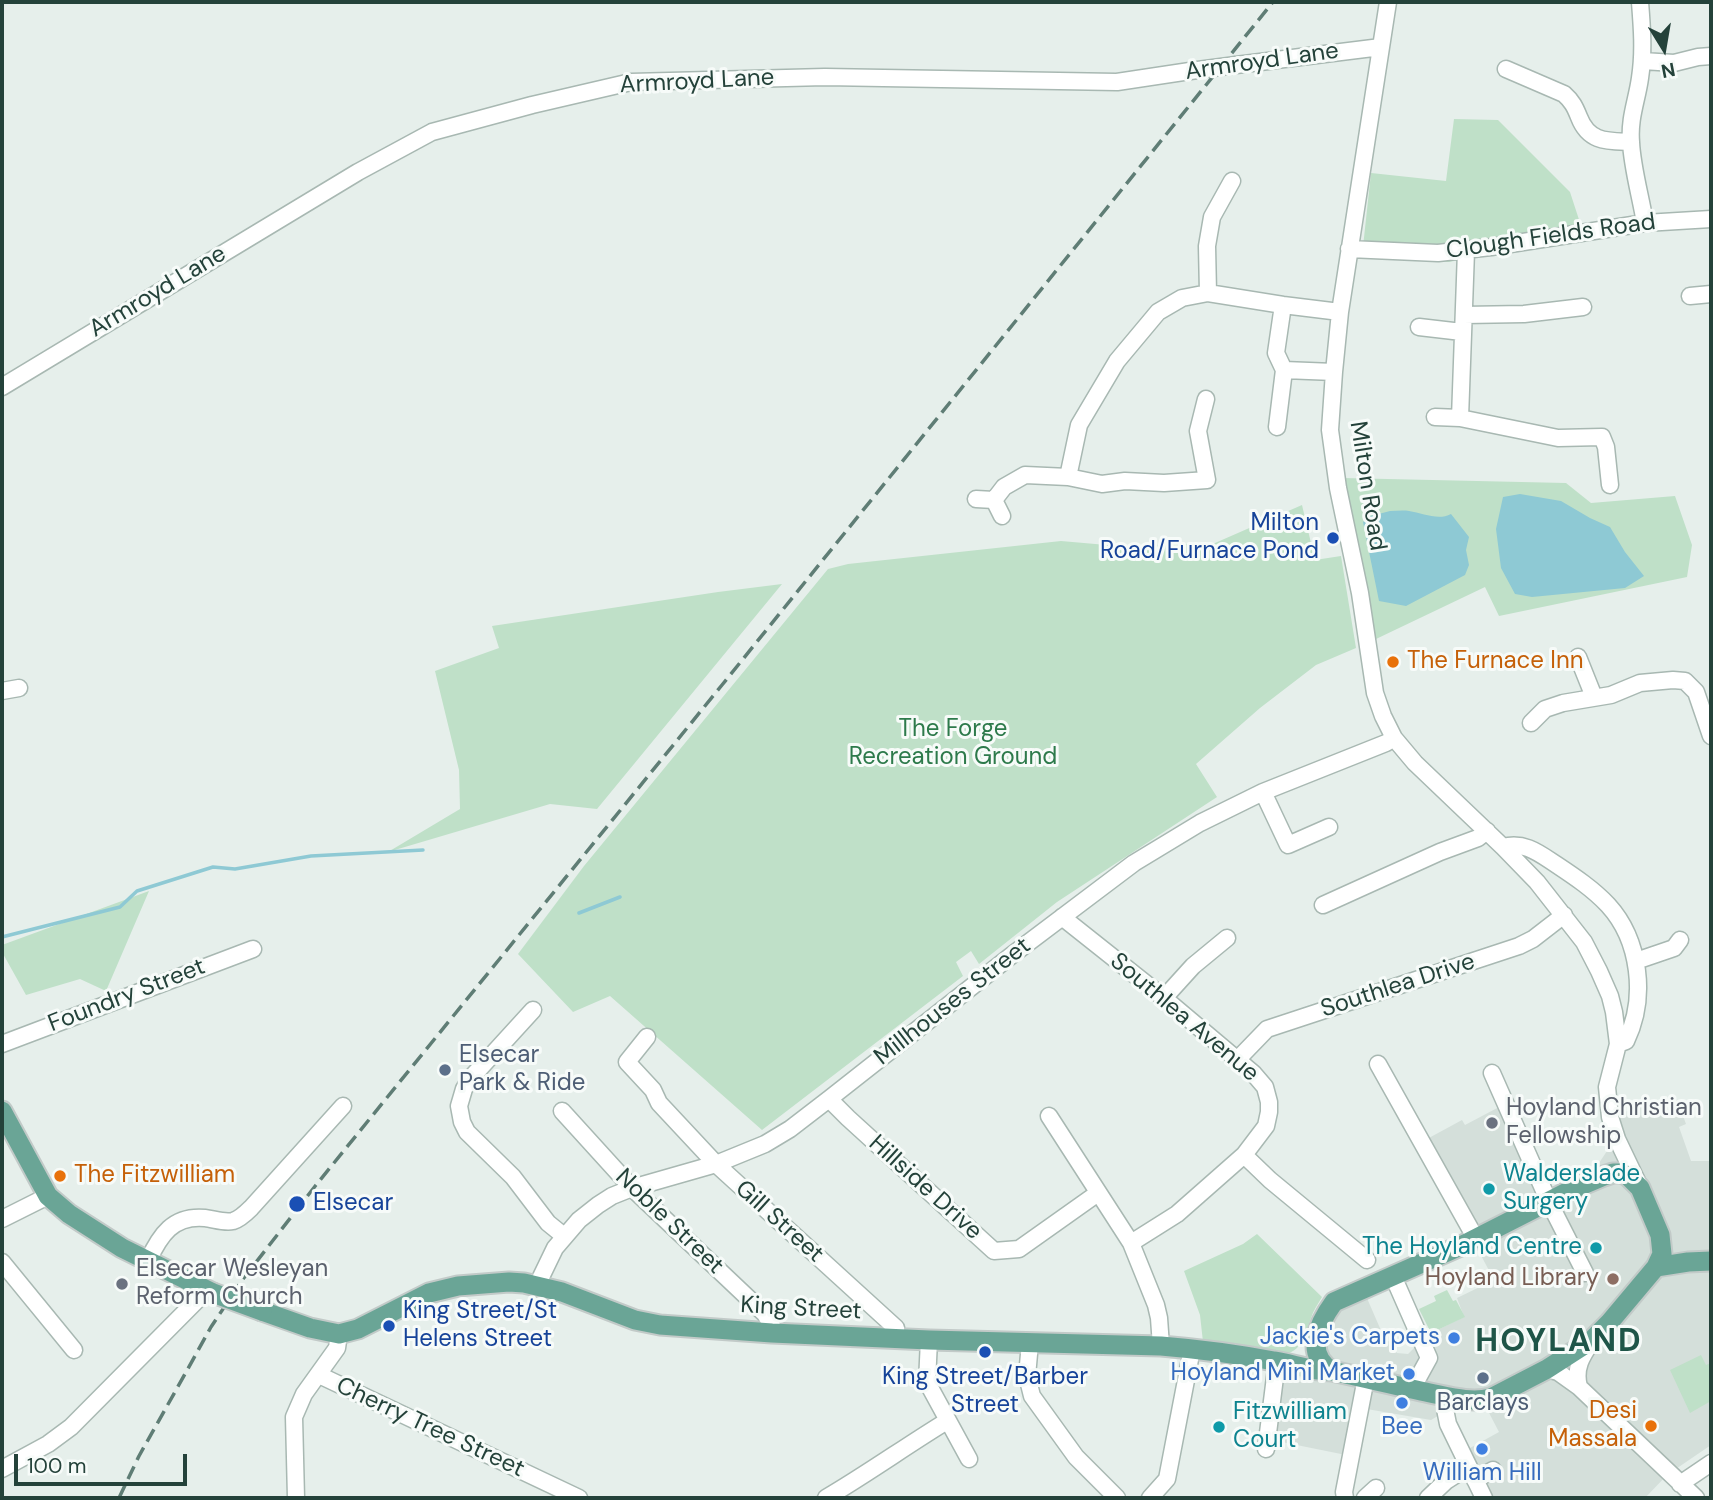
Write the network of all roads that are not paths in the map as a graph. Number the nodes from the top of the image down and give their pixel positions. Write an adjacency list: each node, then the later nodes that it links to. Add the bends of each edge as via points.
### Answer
1 (1388, 2): 3 (street, Milton Road)
2 (1640, 2): 5 (street)
3 (1381, 47): 11 (street, Milton Road); 24 (street, Armroyd Lane, bridge, via 1116,82 825,77 631,82 532,105 432,132)
4 (1711, 56): 5 (street, via 1674,63)
5 (1643, 61): 7 (street)
6 (1506, 69): 7 (street, via 1572,100 1594,137)
7 (1631, 142): 10 (street)
8 (1232, 181): 13 (street, via 1212,217)
9 (1711, 219): 10 (street, Clough Fields Road)
10 (1645, 223): 12 (street, Clough Fields Road)
11 (1349, 249): 12 (street, Clough Fields Road); 18 (street, Milton Road)
12 (1466, 250): 19 (street)
13 (1208, 293): 16 (street); 29 (street, via 1182,298 1158,312 1117,360 1079,425)
14 (1711, 294): 15 (street)
15 (1690, 296)
16 (1283, 305): 18 (street); 22 (street, via 1276,353)
17 (1583, 307): 19 (street)
18 (1340, 312): 23 (street, Milton Road)
19 (1464, 315): 21 (street)
20 (1419, 327): 21 (street)
21 (1462, 332): 27 (street)
22 (1284, 370): 23 (street); 28 (street)
23 (1334, 372): 40 (street, Milton Road, via 1331,430 1338,488 1375,693)
24 (2, 387)
25 (1206, 398): 29 (street, via 1198,431 1207,480 1102,484)
26 (1435, 417): 27 (street)
27 (1460, 418): 30 (street, via 1558,438 1602,437)
28 (1277, 427)
29 (1068, 477): 32 (street, via 1025,475 1004,487)
30 (1610, 485)
31 (976, 499): 32 (street)
32 (994, 500): 33 (street)
33 (1002, 516)
34 (1578, 657): 37 (street)
35 (19, 688): 36 (street)
36 (2, 691)
37 (1594, 697): 38 (street, via 1545,709); 39 (street, via 1640,683 1685,681 1696,692)
38 (1531, 723)
39 (1711, 736)
40 (1394, 738): 41 (street, Millhouses Street); 43 (street, Milton Road)
41 (1263, 792): 42 (street, via 1288,845); 47 (street, Millhouses Street, via 1134,863)
42 (1329, 827)
43 (1487, 831): 44 (street, Milton Road); 45 (street)
44 (1503, 847): 46 (street, Milton Road); 51 (street, Milton Road, via 1537,851 1583,883 1609,906 1626,932)
45 (1323, 905)
46 (1564, 915): 56 (street, Milton Road, via 1605,984); 57 (street, Southlea Drive, via 1519,946 1267,1029)
47 (1062, 917): 52 (street, Southlea Avenue); 60 (street, Millhouses Street)
48 (1227, 938): 52 (street)
49 (1680, 940): 51 (street, via 1674,948)
50 (253, 948): 55 (street, Foundry Street)
51 (1636, 961): 56 (street, Milton Road, via 1636,1010 1626,1041)
52 (1164, 998): 57 (street, Southlea Avenue)
53 (533, 1010): 76 (street, via 470,1079 459,1107 467,1132 513,1177 541,1216)
54 (647, 1037): 67 (street, Gill Street, via 627,1062)
55 (2, 1044)
56 (1618, 1044): 65 (street, Milton Road, via 1607,1087)
57 (1237, 1060): 66 (street, Southlea Avenue, via 1265,1087 1269,1102 1266,1126)
58 (1378, 1064): 77 (street)
59 (1492, 1073): 73 (street)
60 (829, 1099): 67 (street, Millhouses Street, via 765,1144); 71 (street, Hillside Drive, via 995,1251 1019,1250)
61 (343, 1105): 80 (street, via 242,1217 189,1219 173,1225)
62 (2, 1111): 72 (main road)
63 (562, 1111): 69 (street, Noble Street)
64 (1049, 1116): 71 (street)
65 (1617, 1139): 68 (street, via 1614,1158); 70 (street, Milton Road)
66 (1244, 1156): 78 (street, Southlea Avenue, via 1177,1214); 79 (street)
67 (716, 1164): 69 (street, Millhouses Street); 91 (street, Gill Street, via 893,1325)
68 (1596, 1179): 70 (main road, via 1621,1173); 73 (main road)
69 (632, 1188): 76 (street, Millhouses Street, via 598,1205); 89 (street, Noble Street, via 765,1314)
70 (1640, 1188): 75 (main road, Milton Road)
71 (1098, 1193): 78 (street)
72 (48, 1196): 74 (street); 80 (main road, via 69,1214)
73 (1549, 1202): 77 (main road); 85 (street)
74 (2, 1219)
75 (1660, 1235): 83 (main road); 84 (main road, via 1662,1254)
76 (565, 1236): 87 (street, Millhouses Street, via 546,1266)
77 (1476, 1239): 86 (main road)
78 (1131, 1242): 96 (street, via 1160,1318)
79 (1367, 1260)
80 (148, 1261): 88 (main road)
81 (1711, 1261): 83 (main road)
82 (2, 1262): 98 (street)
83 (1688, 1262): 84 (main road)
84 (1657, 1267): 93 (main road, King Street)
85 (1586, 1273)
86 (1393, 1276): 94 (main road, via 1334,1302); 105 (street, via 1430,1358)
87 (540, 1287): 89 (main road, King Street, via 660,1325); 90 (main road, King Street, via 509,1282 443,1289)
88 (210, 1292): 90 (main road, bridge); 111 (street, via 71,1427)
89 (772, 1333): 91 (main road, King Street)
90 (339, 1334): 102 (street, via 337,1348)
91 (897, 1338): 92 (main road, King Street)
92 (929, 1340): 95 (main road, King Street); 107 (street, via 927,1382)
93 (1592, 1340): 100 (main road, King Street); 104 (street, via 1580,1360)
94 (1316, 1342): 99 (main road, via 1301,1356); 101 (main road, via 1320,1361)
95 (1030, 1343): 96 (main road, King Street); 118 (street, via 1027,1376 1031,1395 1076,1457)
96 (1161, 1346): 97 (main road, King Street)
97 (1192, 1349): 99 (main road, King Street); 119 (street, via 1167,1479)
98 (74, 1350)
99 (1278, 1361): 101 (main road, King Street); 108 (street)
100 (1547, 1369): 104 (street); 106 (main road, King Street, via 1491,1398)
101 (1332, 1371): 103 (main road, King Street)
102 (319, 1375): 115 (street, via 294,1417); 116 (street, Cherry Tree Street)
103 (1366, 1378): 105 (main road, King Street); 120 (street)
104 (1579, 1387): 114 (street)
105 (1412, 1389): 106 (main road, King Street)
106 (1448, 1396): 113 (street, via 1448,1424)
107 (947, 1421): 109 (street); 117 (street)
108 (1266, 1450)
109 (968, 1459)
110 (1711, 1463): 114 (street)
111 (2, 1469)
112 (1493, 1470): 113 (street)
113 (1471, 1473): 121 (street, via 1446,1481); 122 (street)
114 (1680, 1483): 123 (street)
115 (296, 1498)
116 (579, 1498)
117 (826, 1498)
118 (1116, 1498)
119 (1150, 1498)
120 (1345, 1498)
121 (1428, 1498)
122 (1484, 1498)
123 (1696, 1498)

